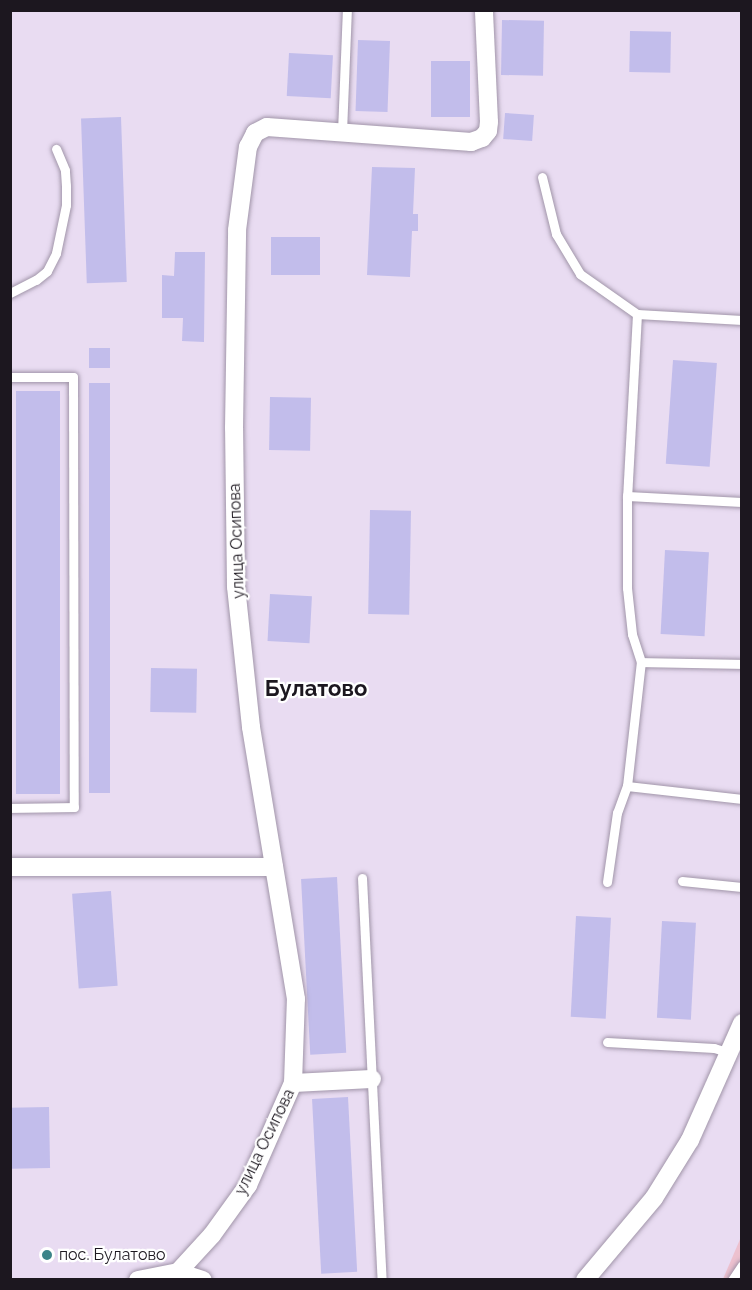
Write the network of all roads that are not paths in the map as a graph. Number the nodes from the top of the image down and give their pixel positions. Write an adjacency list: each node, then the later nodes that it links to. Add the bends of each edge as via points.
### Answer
1 (347, 10): 3 (lane)
2 (483, 10): 3 (street, улица Осипова, via 489,122 482,138 471,142)
3 (342, 132): 18 (street, улица Осипова, via 267,126 255,133 248,147 237,230 236,587 251,727)
4 (57, 148): 6 (lane, via 65,170 66,205 56,253 41,276)
5 (542, 177): 7 (lane, via 556,234 580,274)
6 (10, 293)
7 (637, 314): 8 (lane); 10 (lane)
8 (741, 320)
9 (10, 377): 16 (lane, via 73,377 74,772 74,807)
10 (627, 496): 11 (lane); 12 (lane, via 627,588 632,634)
11 (741, 502)
12 (641, 662): 13 (lane); 14 (lane)
13 (741, 664)
14 (627, 786): 15 (lane); 21 (lane, via 617,813)
15 (741, 799)
16 (10, 808)
17 (10, 867): 18 (street)
18 (274, 867): 27 (street, улица Осипова, via 296,999)
19 (362, 878): 26 (lane)
20 (681, 881): 22 (lane)
21 (607, 882)
22 (741, 888)
23 (741, 1023): 25 (street)
24 (608, 1042): 25 (lane, via 714,1048)
25 (730, 1053): 33 (street, via 690,1140 654,1198)
26 (372, 1079): 27 (street); 32 (lane)
27 (293, 1083): 29 (street, улица Осипова, via 248,1185 212,1235)
28 (741, 1270): 34 (lane)
29 (178, 1272): 30 (street); 31 (street)
30 (138, 1280)
31 (203, 1280)
32 (382, 1280)
33 (585, 1280)
34 (732, 1280)

